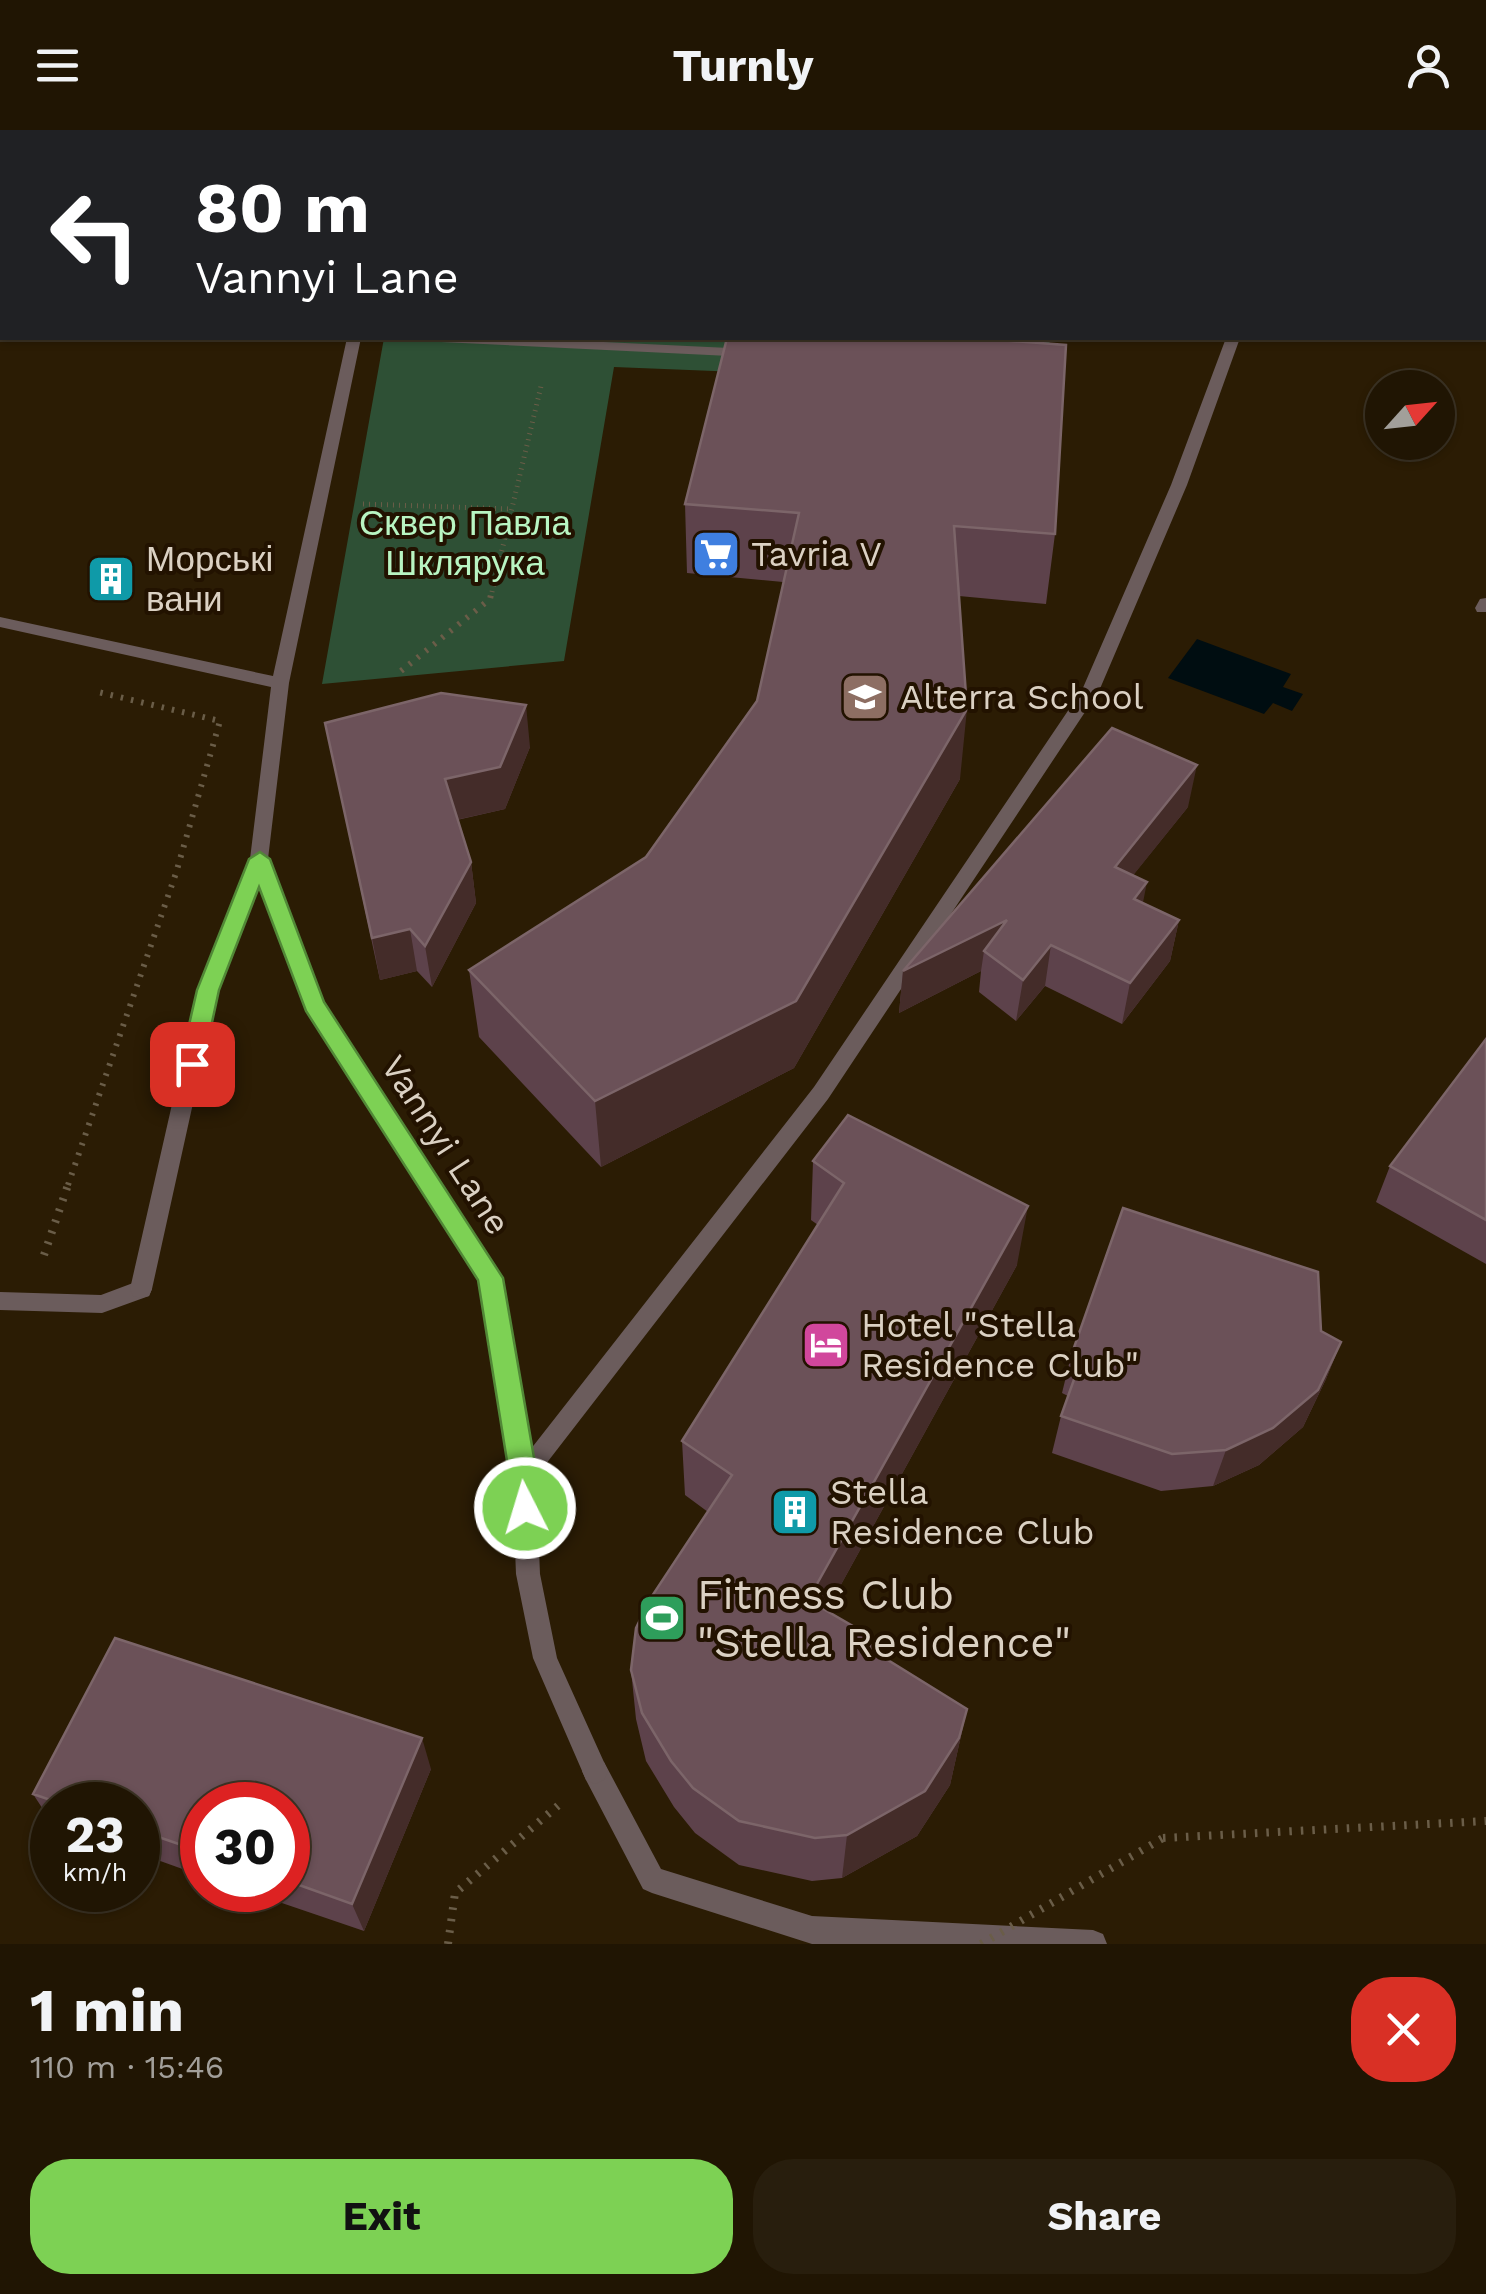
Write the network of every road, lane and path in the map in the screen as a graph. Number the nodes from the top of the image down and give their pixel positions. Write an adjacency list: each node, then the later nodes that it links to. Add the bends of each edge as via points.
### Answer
1 (354, 340): 10 (street, Vannyi Lane)
2 (478, 340): 4 (street)
3 (1231, 340): 15 (street, via 1179,485 1090,691 821,1093)
4 (551, 344): 5 (street); 7 (path)
5 (761, 354)
6 (348, 504): 7 (path)
7 (511, 509): 9 (path, via 490,599)
8 (0, 622): 10 (street)
9 (401, 670)
10 (280, 683): 12 (street, Vannyi Lane)
11 (92, 690): 14 (path, via 220,721 176,874)
12 (260, 859): 14 (street, Vannyi Lane, via 208,990 141,1289 102,1304); 15 (street, Vannyi Lane, via 314,1005 490,1278)
13 (0, 1300): 14 (street)
14 (28, 1302)
15 (524, 1475): 20 (street, Vannyi Lane, via 528,1574 545,1658 652,1880 812,1930)
16 (573, 1793): 18 (path, via 455,1893)
17 (1486, 1821): 19 (path, bridge, via 1162,1838)
18 (448, 1944)
19 (981, 1944)
20 (1093, 1944)

